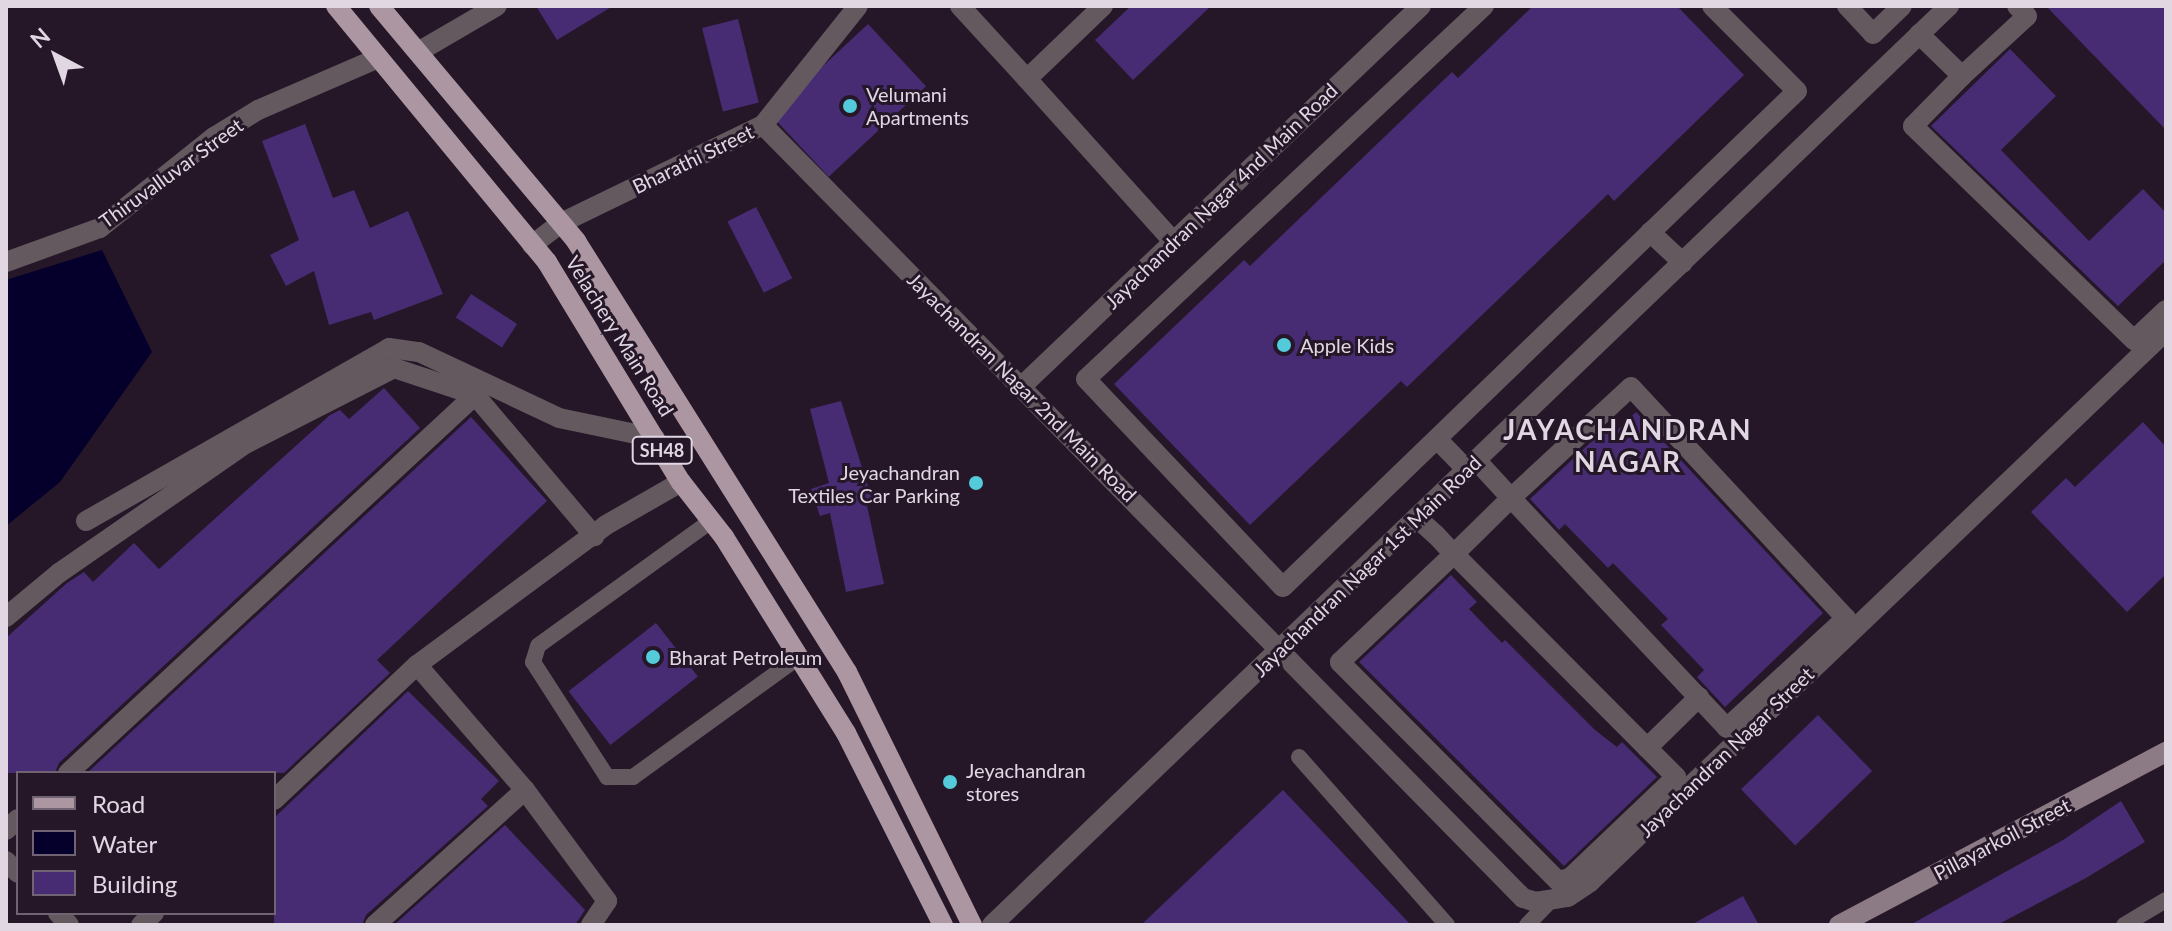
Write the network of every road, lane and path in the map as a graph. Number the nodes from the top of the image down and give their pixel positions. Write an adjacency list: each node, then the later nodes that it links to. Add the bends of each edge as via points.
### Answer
1 (336, 6): 16 (main road, Velachery Main Road / SH48)
2 (379, 6): 15 (main road, Velachery Main Road / SH48)
3 (497, 6): 15 (street)
4 (858, 6): 19 (street, Bharathi Street)
5 (960, 6): 18 (street)
6 (1103, 6): 18 (street)
7 (1421, 6): 22 (street, Jayachandran Nagar 4nd Main Road)
8 (1484, 6): 31 (street, via 1086,379 1283,587)
9 (1712, 6): 21 (street, via 1797,91)
10 (1847, 6): 11 (street, via 1873,34)
11 (1902, 6)
12 (1949, 6): 14 (street, Jayachandran Nagar 1st Main Road)
13 (2027, 9): 17 (street)
14 (1919, 34): 17 (street); 25 (street, Jayachandran Nagar 1st Main Road)
15 (418, 52): 20 (main road, Velachery Main Road / SH48)
16 (378, 58): 23 (main road, Velachery Main Road / SH48); 24 (street, Thiruvalluvar Street, via 236,124 100,228)
17 (1962, 76): 26 (street, via 1913,126 2134,340)
18 (1027, 79): 22 (street)
19 (763, 125): 20 (street, Bharathi Street); 28 (street, Jayachandran Nagar 2nd Main Road)
20 (561, 223): 23 (street, Bharathi Street); 45 (main road, Velachery Main Road / SH48, via 847,672)
21 (1650, 232): 25 (street); 31 (street)
22 (1173, 241): 28 (street, Jayachandran Nagar 4nd Main Road)
23 (532, 245): 30 (main road, Velachery Main Road / SH48)
24 (6, 262)
25 (1683, 263): 32 (street, Jayachandran Nagar 1st Main Road)
26 (2166, 310)
27 (2166, 331): 54 (street, Jayachandran Nagar Street, via 1590,882)
28 (1022, 386): 41 (street, Jayachandran Nagar 2nd Main Road)
29 (475, 395): 38 (street); 40 (street, via 394,368 247,443 59,573); 50 (street)
30 (655, 438): 33 (main road, Velachery Main Road / SH48); 36 (street, via 559,418 419,352 389,348)
31 (1437, 439): 32 (street)
32 (1472, 466): 34 (street); 35 (street, Jayachandran Nagar 1st Main Road)
33 (681, 482): 37 (main road, Velachery Main Road / SH48); 38 (street)
34 (1511, 498): 39 (street); 44 (street); 44 (street, via 1631,387 1846,618 1727,728)
35 (1417, 518): 39 (street); 41 (street, Jayachandran Nagar 1st Main Road)
36 (86, 521)
37 (711, 521): 42 (main road, Velachery Main Road / SH48); 42 (lane, via 538,646 533,662 607,777 633,777)
38 (594, 536): 43 (street)
39 (1454, 554): 47 (street); 47 (street, via 1340,662 1547,874 1558,881 1570,878 1676,777)
40 (6, 617)
41 (1279, 651): 54 (street, via 1523,898); 59 (street, Jayachandran Nagar 1st Main Road)
42 (799, 657): 46 (main road, Velachery Main Road / SH48)
43 (417, 665): 51 (street); 52 (street)
44 (1699, 697): 47 (street)
45 (869, 717): 46 (main road); 58 (main road, Velachery Main Road / SH48)
46 (846, 733): 57 (main road, Velachery Main Road / SH48)
47 (1647, 748)
48 (2166, 752): 62 (street, Pillayarkoil Street)
49 (1299, 757): 60 (lane)
50 (70, 771)
51 (525, 790): 55 (street); 56 (street, via 607,901)
52 (276, 798)
53 (2166, 900): 63 (lane)
54 (1548, 903): 61 (lane)
55 (375, 925)
56 (591, 925)
57 (943, 925)
58 (972, 925)
59 (992, 925)
60 (1447, 925)
61 (1527, 925)
62 (1839, 925)
63 (2124, 925)

